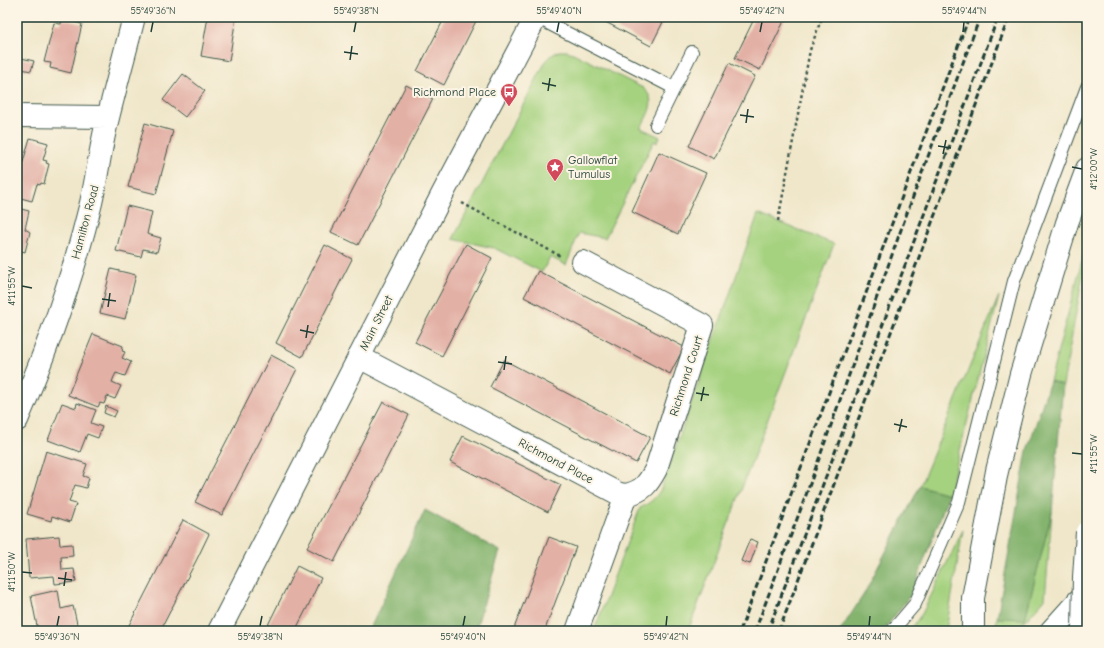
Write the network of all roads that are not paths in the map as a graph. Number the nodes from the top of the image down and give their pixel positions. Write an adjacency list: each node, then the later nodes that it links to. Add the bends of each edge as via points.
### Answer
1 (134, 17): 7 (main road, Hamilton Road)
2 (536, 17): 5 (lane); 11 (main road, Main Street)
3 (692, 52): 5 (lane)
4 (1087, 86): 19 (lane, via 1014,282 959,502 915,604)
5 (674, 88): 8 (lane)
6 (17, 116): 7 (main road)
7 (108, 117): 12 (main road, Hamilton Road, via 91,203 67,286)
8 (656, 125)
9 (1087, 169): 16 (main road, via 1067,223 1021,374 997,471)
10 (583, 262): 13 (main road, Richmond Court, via 702,325 656,469 643,488)
11 (359, 357): 13 (main road, Richmond Place); 17 (main road, Main Street)
12 (17, 420)
13 (626, 495): 18 (main road)
14 (1087, 532): 23 (main road, bridge)
15 (1087, 591): 22 (main road)
16 (973, 598): 20 (main road); 21 (main road)
17 (218, 631)
18 (577, 631)
19 (892, 631)
20 (956, 631)
21 (973, 631)
22 (1052, 631)
23 (1082, 631)

